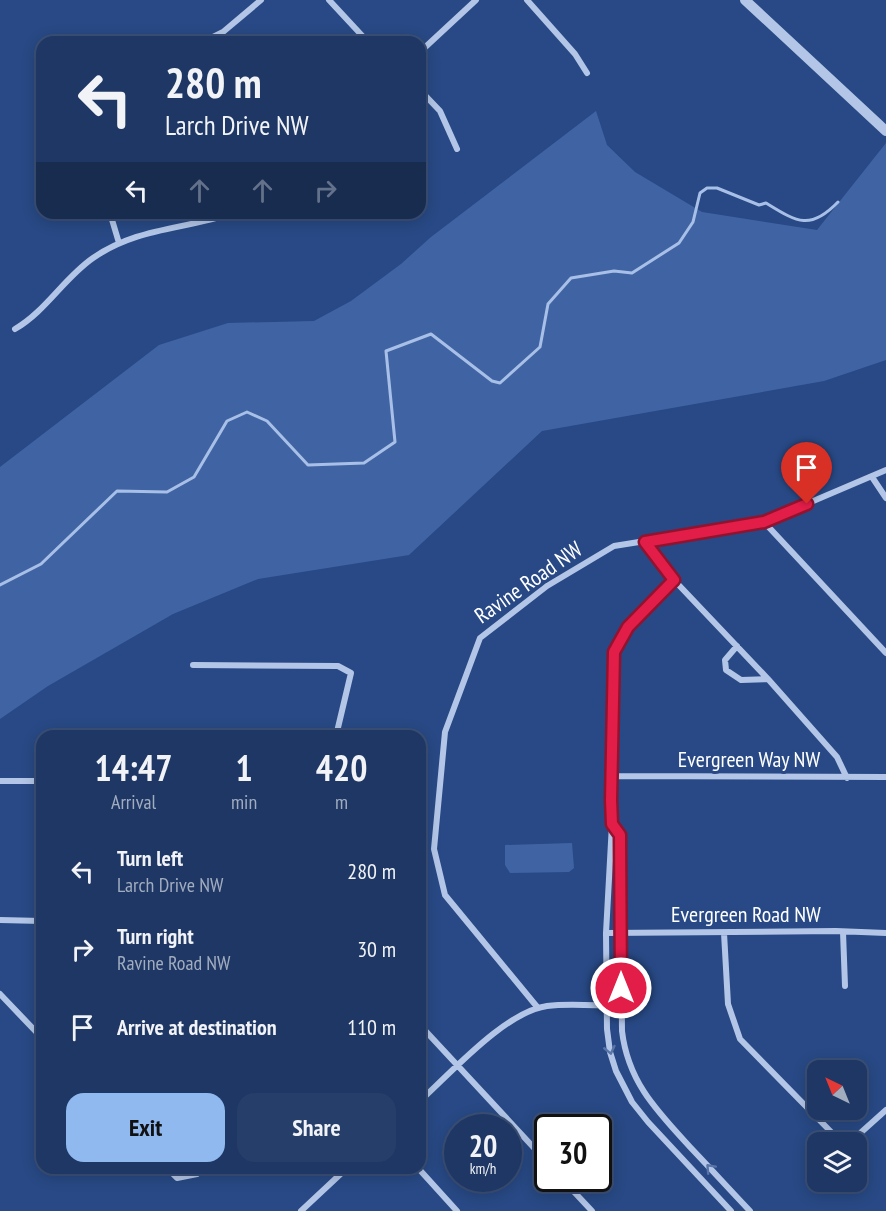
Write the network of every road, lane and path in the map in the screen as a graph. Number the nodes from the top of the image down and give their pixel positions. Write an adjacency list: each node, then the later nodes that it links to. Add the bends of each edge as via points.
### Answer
1 (261, 0): 6 (street)
2 (329, 0): 7 (street)
3 (476, 0): 8 (street)
4 (527, 0): 9 (street)
5 (745, 0): 11 (street)
6 (215, 36)
7 (362, 36)
8 (426, 46)
9 (587, 73)
10 (426, 96): 12 (street, via 440,111)
11 (886, 131)
12 (457, 148)
13 (112, 219): 15 (street)
14 (215, 219): 15 (street, via 149,232)
15 (119, 243): 16 (street, via 93,258 35,315)
16 (15, 329)
17 (886, 470): 18 (street, Ravine Road NW)
18 (872, 477): 19 (street); 20 (street, Ravine Road NW)
19 (886, 498)
20 (764, 522): 21 (street, Ravine Road NW); 24 (street)
21 (645, 542): 22 (street); 45 (street, Ravine Road NW, via 614,546 547,586 480,638 445,732 434,849 445,895)
22 (674, 580): 23 (street); 28 (street, via 628,627 614,652)
23 (737, 646): 26 (street); 26 (street, via 725,660 726,670 741,680)
24 (886, 653)
25 (193, 665): 27 (street, via 345,669 351,673)
26 (768, 679): 30 (street, via 837,757)
27 (337, 730)
28 (611, 776): 30 (street, Evergreen Way NW); 33 (street)
29 (886, 777): 30 (street, Evergreen Way NW)
30 (847, 778)
31 (0, 781): 32 (street)
32 (36, 781)
33 (612, 824): 36 (street, via 620,835); 38 (street)
34 (0, 920): 35 (street)
35 (36, 921)
36 (621, 932): 38 (street, Evergreen Road NW); 39 (street, Evergreen Road NW); 44 (street)
37 (843, 932): 39 (street, Evergreen Road NW); 40 (street, Evergreen Road NW); 41 (street)
38 (606, 933): 43 (street)
39 (724, 933): 50 (street, via 728,1004 740,1039 838,1139 857,1136)
40 (886, 933)
41 (845, 986)
42 (0, 994): 47 (street)
43 (606, 1006): 44 (street); 45 (street); 60 (street, one-way to 60, via 610,1052 632,1102)
44 (621, 1006): 61 (street, one-way to 44, via 641,1089 623,1044)
45 (538, 1008): 48 (street, via 503,1026)
46 (426, 1031): 48 (street)
47 (36, 1032)
48 (458, 1066): 49 (street); 51 (street)
49 (426, 1095)
50 (886, 1110)
51 (534, 1148)
52 (173, 1174): 53 (street, via 177,1178)
53 (196, 1174)
54 (341, 1174): 57 (street)
55 (423, 1174): 58 (street)
56 (574, 1192): 59 (street)
57 (301, 1211)
58 (457, 1211)
59 (592, 1211)
60 (731, 1211)
61 (750, 1211)

